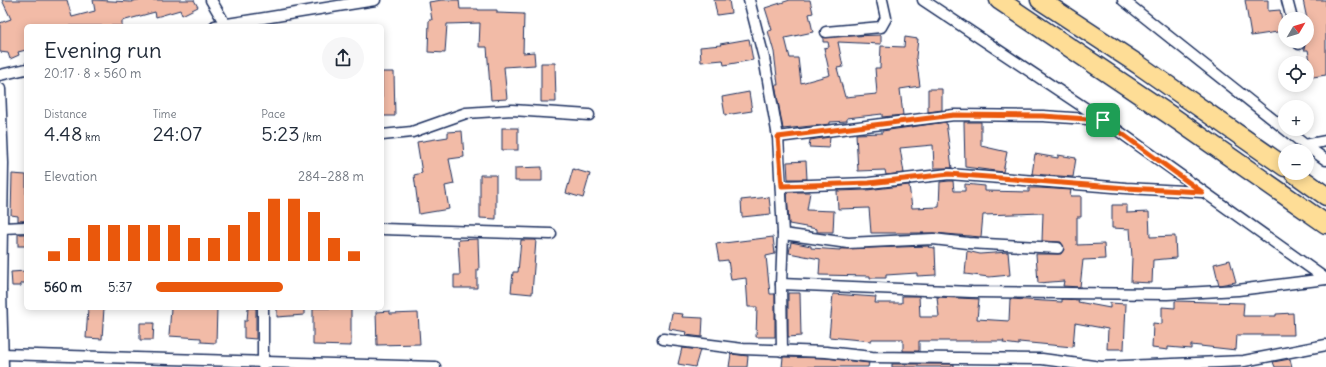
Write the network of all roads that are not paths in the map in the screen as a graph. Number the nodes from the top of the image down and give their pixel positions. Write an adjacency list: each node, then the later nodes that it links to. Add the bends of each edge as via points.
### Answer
1 (210, 0): 12 (street)
2 (375, 0): 11 (street)
3 (749, 0): 21 (street, via 764,58)
4 (882, 0): 14 (street, via 886,18 881,27)
5 (923, 0): 19 (street)
6 (999, 0): 33 (highway)
7 (1040, 0): 27 (highway, via 1139,65)
8 (1123, 0): 23 (street)
9 (1287, 0): 10 (street)
10 (1290, 12)
11 (263, 22): 13 (street)
12 (220, 24)
13 (234, 24)
14 (826, 32)
15 (24, 69): 16 (street)
16 (0, 75)
17 (0, 89): 28 (street)
18 (589, 115): 20 (street, via 512,110 466,113 412,132)
19 (1103, 120): 21 (street, via 954,115); 31 (street)
20 (384, 135)
21 (778, 137): 30 (street)
22 (1326, 141): 24 (street)
23 (1304, 144)
24 (1310, 144)
25 (1314, 151): 26 (street)
26 (1326, 160)
27 (1278, 162)
28 (1, 164): 35 (street)
29 (1304, 180): 32 (highway)
30 (782, 186): 31 (street, via 869,183 949,174); 38 (street)
31 (1202, 192): 40 (street, via 1326,279 1238,290 1167,294 972,292)
32 (1326, 196)
33 (1326, 224)
34 (24, 227): 35 (street)
35 (2, 228): 41 (street)
36 (384, 229): 37 (street)
37 (551, 234)
38 (784, 234): 39 (street, via 848,243 933,239); 40 (street)
39 (1058, 248)
40 (781, 284): 45 (street)
41 (0, 291): 46 (street)
42 (263, 310): 47 (street)
43 (663, 339): 45 (street, via 743,350)
44 (1326, 345): 48 (street)
45 (782, 351): 49 (street, via 872,357 1042,360)
46 (3, 354): 47 (street); 50 (street)
47 (263, 364): 51 (street)
48 (1234, 364): 49 (street)
49 (1085, 366)
50 (3, 367)
51 (435, 367)

